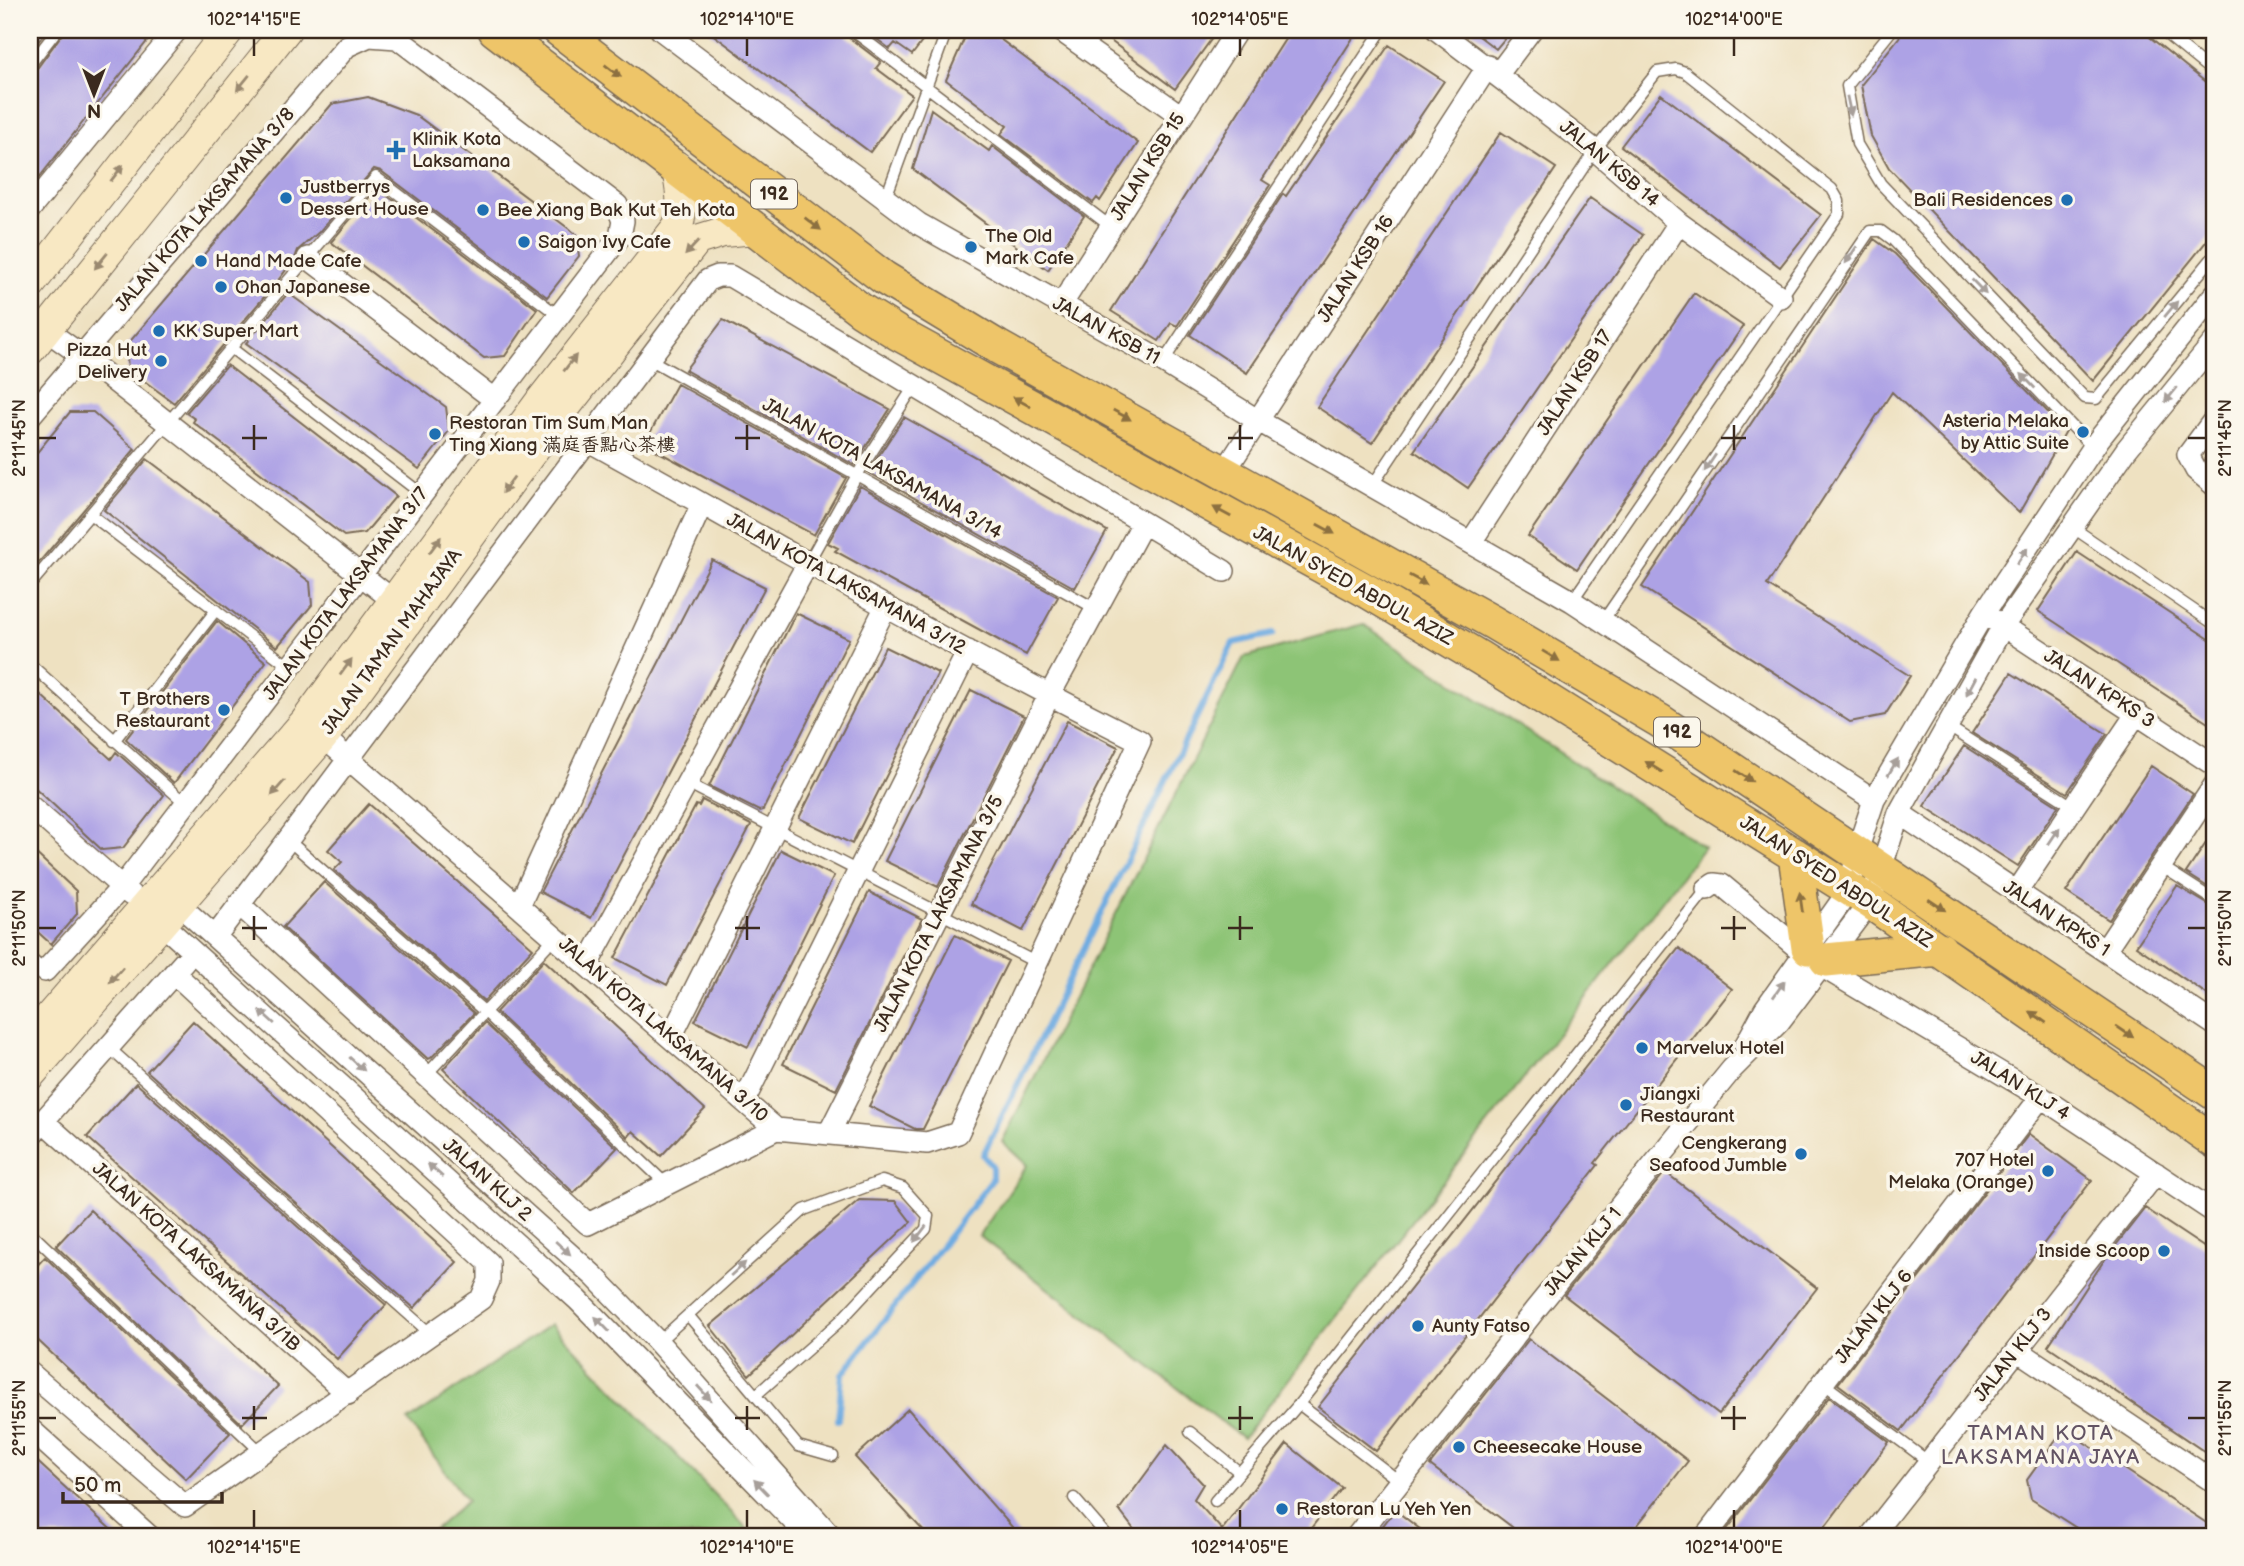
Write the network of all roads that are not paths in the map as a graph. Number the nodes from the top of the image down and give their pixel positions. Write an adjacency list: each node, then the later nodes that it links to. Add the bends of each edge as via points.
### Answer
1 (57, 30): 18 (lane)
2 (177, 30): 25 (street)
3 (229, 30): 32 (street, one-way to 3)
4 (286, 30): 38 (street, one-way to 38)
5 (495, 30): 24 (main road, JALAN SYED ABDUL AZIZ / 192)
6 (559, 30): 54 (main road, JALAN SYED ABDUL AZIZ / 192, one-way to 54, via 884,278 998,347)
7 (660, 30): 26 (street, JALAN KSB 11)
8 (852, 30): 21 (lane)
9 (947, 30): 21 (lane)
10 (1060, 30): 22 (street)
11 (1237, 30): 22 (street, JALAN KSB 15)
12 (1382, 30): 44 (lane)
13 (1437, 30): 19 (street, JALAN KSB 14)
14 (1531, 30): 19 (street, JALAN KSB 16)
15 (1892, 30): 37 (lane, one-way to 37, via 1846,91 1857,144 1881,184 2085,398 2096,399)
16 (2161, 30): 20 (lane)
17 (397, 38): 36 (street, JALAN KOTA LAKSAMANA 3/7, via 617,205 623,221 620,236); 42 (street, JALAN KOTA LAKSAMANA 3/8, via 369,36 347,46)
18 (30, 65)
19 (1493, 70): 23 (street, JALAN KSB 14); 49 (street, JALAN KSB 16)
20 (2214, 73)
21 (925, 85): 26 (lane); 28 (lane)
22 (1180, 115): 28 (street, JALAN KSB 15)
23 (1595, 149): 27 (street, JALAN KSB 14); 34 (lane, via 1657,72 1676,69 1832,189 1839,201 1839,214); 57 (lane)
24 (676, 166): 29 (main road, JALAN SYED ABDUL AZIZ / 192); 70 (street, JALAN TAMAN MAHAJAYA, one-way to 24, via 539,403 678,226 682,192)
25 (33, 199)
26 (885, 200): 35 (street, JALAN KSB 11)
27 (1679, 223): 34 (street, JALAN KSB 14); 63 (street, JALAN KSB 17)
28 (1110, 226): 35 (street, JALAN KSB 15)
29 (755, 229): 48 (street, JALAN TAMAN MAHAJAYA, one-way to 48, via 697,240); 97 (main road, JALAN SYED ABDUL AZIZ / 192, one-way to 29, via 1480,658 899,334)
30 (2214, 256): 37 (lane, one-way to 30)
31 (307, 257): 36 (lane, via 376,177); 40 (lane); 46 (street)
32 (30, 285)
33 (2214, 295): 41 (street)
34 (1780, 297): 68 (lane)
35 (1060, 305): 44 (street, JALAN KSB 11)
36 (559, 316): 46 (street, JALAN KOTA LAKSAMANA 3/7)
37 (2151, 333): 41 (lane)
38 (38, 340): 42 (street)
39 (2214, 342): 62 (street, one-way to 62, via 2126,450)
40 (231, 348): 51 (lane); 58 (lane)
41 (2171, 350): 53 (street)
42 (81, 355): 47 (street, JALAN KOTA LAKSAMANA 3/8); 51 (street)
43 (651, 360): 45 (street, via 708,280 730,276); 52 (street); 55 (lane, JALAN KOTA LAKSAMANA 3/14)
44 (1164, 362): 49 (street, JALAN KSB 11)
45 (913, 388): 55 (lane); 61 (street)
46 (495, 400): 58 (street, JALAN KOTA LAKSAMANA 3/7)
47 (30, 416)
48 (556, 419): 52 (street, JALAN KOTA LAKSAMANA 3/12); 70 (street, JALAN TAMAN MAHAJAYA, one-way to 70)
49 (1257, 420): 54 (street, JALAN KSB 16); 57 (street, JALAN KSB 11)
50 (2214, 420): 56 (street, via 2188,455 2196,470)
51 (167, 423): 60 (lane); 66 (street)
52 (589, 441): 59 (street, JALAN KOTA LAKSAMANA 3/12); 86 (street)
53 (2093, 448): 73 (street, one-way to 53); 74 (lane, one-way to 74, via 1893,240 1881,231 1870,231)
54 (1225, 471): 98 (main road, JALAN SYED ABDUL AZIZ / 192, one-way to 98, via 1660,721)
55 (858, 475): 64 (lane); 71 (lane, JALAN KOTA LAKSAMANA 3/14)
56 (2214, 485)
57 (1372, 486): 63 (street, JALAN KSB 11)
58 (423, 495): 66 (street, JALAN KOTA LAKSAMANA 3/7)
59 (702, 504): 64 (street, JALAN KOTA LAKSAMANA 3/12); 107 (street)
60 (90, 514): 67 (lane); 72 (lane)
61 (1143, 523): 65 (street); 71 (street, JALAN KOTA LAKSAMANA 3/5)
62 (2072, 527): 75 (lane); 76 (street)
63 (1471, 542): 68 (street, JALAN KSB 11)
64 (808, 563): 69 (street, JALAN KOTA LAKSAMANA 3/12); 88 (street)
65 (1224, 571)
66 (361, 575): 70 (street); 79 (street, JALAN KOTA LAKSAMANA 3/7)
67 (30, 585)
68 (1573, 601): 74 (street, JALAN KSB 11)
69 (886, 606): 77 (street, JALAN KOTA LAKSAMANA 3/12); 95 (street)
70 (403, 608): 83 (street, JALAN TAMAN MAHAJAYA)
71 (1096, 609): 80 (street, JALAN KOTA LAKSAMANA 3/5)
72 (216, 610): 79 (lane); 84 (lane)
73 (1984, 613): 76 (street, JALAN KPKS 3); 90 (street, one-way to 73)
74 (1603, 621): 90 (street, JALAN KSB 11)
75 (2214, 624)
76 (2003, 626): 81 (street, JALAN KPKS 3); 82 (street, one-way to 82)
77 (968, 651): 80 (street, JALAN KOTA LAKSAMANA 3/12); 100 (street)
78 (30, 664): 84 (lane)
79 (290, 667): 91 (street, JALAN KOTA LAKSAMANA 3/7)
80 (1049, 696): 85 (street, JALAN KOTA LAKSAMANA 3/12); 109 (street, JALAN KOTA LAKSAMANA 3/5)
81 (2137, 713): 87 (street, JALAN KPKS 3); 93 (street)
82 (1949, 727): 93 (lane); 94 (street)
83 (314, 729): 86 (street, JALAN KOTA LAKSAMANA 3/10); 108 (street, JALAN TAMAN MAHAJAYA, one-way to 108); 108 (street, JALAN TAMAN MAHAJAYA, via 185,860)
84 (114, 741): 91 (lane)
85 (1140, 741): 116 (street, JALAN KOTA LAKSAMANA 3/10)
86 (349, 759): 96 (street); 107 (street, JALAN KOTA LAKSAMANA 3/10)
87 (2214, 765)
88 (687, 783): 95 (lane); 118 (street)
89 (2214, 786): 99 (street)
90 (1874, 800): 98 (street)
91 (186, 804): 101 (street, JALAN KOTA LAKSAMANA 3/7)
92 (30, 806): 101 (street)
93 (2074, 807): 103 (street, one-way to 93)
94 (1899, 813): 98 (street); 103 (street, JALAN KPKS 1)
95 (775, 829): 100 (lane); 122 (street)
96 (288, 840): 106 (street); 120 (lane)
97 (1795, 855): 104 (main road, JALAN SYED ABDUL AZIZ / 192); 115 (main road, one-way to 97)
98 (1869, 859): 104 (street); 127 (main road, JALAN SYED ABDUL AZIZ / 192, one-way to 127)
99 (2161, 866): 105 (lane); 113 (street)
100 (858, 871): 109 (lane); 129 (street)
101 (122, 887): 108 (street); 117 (street, JALAN KOTA LAKSAMANA 3/7)
102 (1707, 888): 115 (street, JALAN KLJ 4, via 1722,885); 146 (lane)
103 (2015, 893): 113 (street, JALAN KPKS 1)
104 (1860, 896): 112 (main road, JALAN SYED ABDUL AZIZ / 192); 115 (street, JALAN KLJ 1)
105 (2214, 901)
106 (239, 904): 111 (street); 126 (street)
107 (519, 906): 110 (street, JALAN KOTA LAKSAMANA 3/10)
108 (161, 910): 111 (street, JALAN KLJ 2); 114 (street, JALAN KLJ 2); 123 (street, JALAN TAMAN MAHAJAYA, via 110,946); 125 (street, JALAN TAMAN MAHAJAYA, one-way to 125)
109 (939, 914): 116 (lane); 132 (street, JALAN KOTA LAKSAMANA 3/5)
110 (555, 936): 118 (street, JALAN KOTA LAKSAMANA 3/10); 120 (lane)
111 (215, 937): 140 (street, JALAN KLJ 2, one-way to 140, via 594,1276)
112 (1940, 949): 115 (main road); 133 (main road, JALAN SYED ABDUL AZIZ / 192, one-way to 112)
113 (2105, 950): 121 (street, JALAN KPKS 1)
114 (194, 951): 119 (street); 157 (street, JALAN KLJ 2, one-way to 114, via 578,1300)
115 (1815, 957): 128 (street, JALAN KLJ 4); 153 (street, JALAN KLJ 1, via 1765,1009 1732,1069)
116 (1037, 963): 132 (street, JALAN KOTA LAKSAMANA 3/10, via 958,1133 927,1143)
117 (37, 965)
118 (587, 965): 122 (street, JALAN KOTA LAKSAMANA 3/10)
119 (174, 972): 124 (street); 139 (street, via 489,1263 489,1281 481,1299)
120 (485, 1012): 126 (lane); 135 (lane)
121 (2214, 1024)
122 (671, 1037): 129 (street, JALAN KOTA LAKSAMANA 3/10)
123 (30, 1039)
124 (108, 1047): 130 (street); 139 (lane)
125 (30, 1075)
126 (426, 1075): 135 (street, via 588,1224)
127 (2214, 1093)
128 (2041, 1097): 134 (street, JALAN KLJ 4); 143 (street, JALAN KLJ 6)
129 (744, 1101): 131 (street, JALAN KOTA LAKSAMANA 3/10)
130 (36, 1128): 144 (street, JALAN KOTA LAKSAMANA 3/1B)
131 (776, 1129): 132 (street, JALAN KOTA LAKSAMANA 3/10); 135 (street)
132 (829, 1133)
133 (2214, 1141)
134 (2157, 1173): 136 (street, JALAN KLJ 4); 141 (street, JALAN KLJ 3)
135 (666, 1184)
136 (2214, 1212)
137 (30, 1232): 149 (lane)
138 (688, 1315): 140 (lane); 145 (lane); 145 (lane, one-way to 145, via 803,1210 882,1181 902,1188 928,1216 926,1229 841,1321)
139 (432, 1336): 144 (street)
140 (658, 1342): 157 (street, JALAN KLJ 2, one-way to 157)
141 (2017, 1350): 151 (street, JALAN KLJ 3); 154 (street)
142 (30, 1373): 149 (street, via 185,1506)
143 (1823, 1383): 151 (lane); 161 (street, JALAN KLJ 6)
144 (348, 1394): 149 (street)
145 (756, 1395): 150 (lane, via 798,1446)
146 (1299, 1404): 152 (lane); 153 (lane)
147 (30, 1429): 158 (street)
148 (1190, 1432): 152 (lane)
149 (262, 1453)
150 (833, 1456)
151 (1929, 1462): 162 (street, JALAN KLJ 3)
152 (1238, 1471): 156 (lane)
153 (1399, 1481): 160 (street, JALAN KLJ 1)
154 (2214, 1482)
155 (1074, 1498): 159 (lane)
156 (1215, 1501)
157 (818, 1534)
158 (149, 1536)
159 (1107, 1536)
160 (1357, 1536)
161 (1706, 1536)
162 (1871, 1536)

